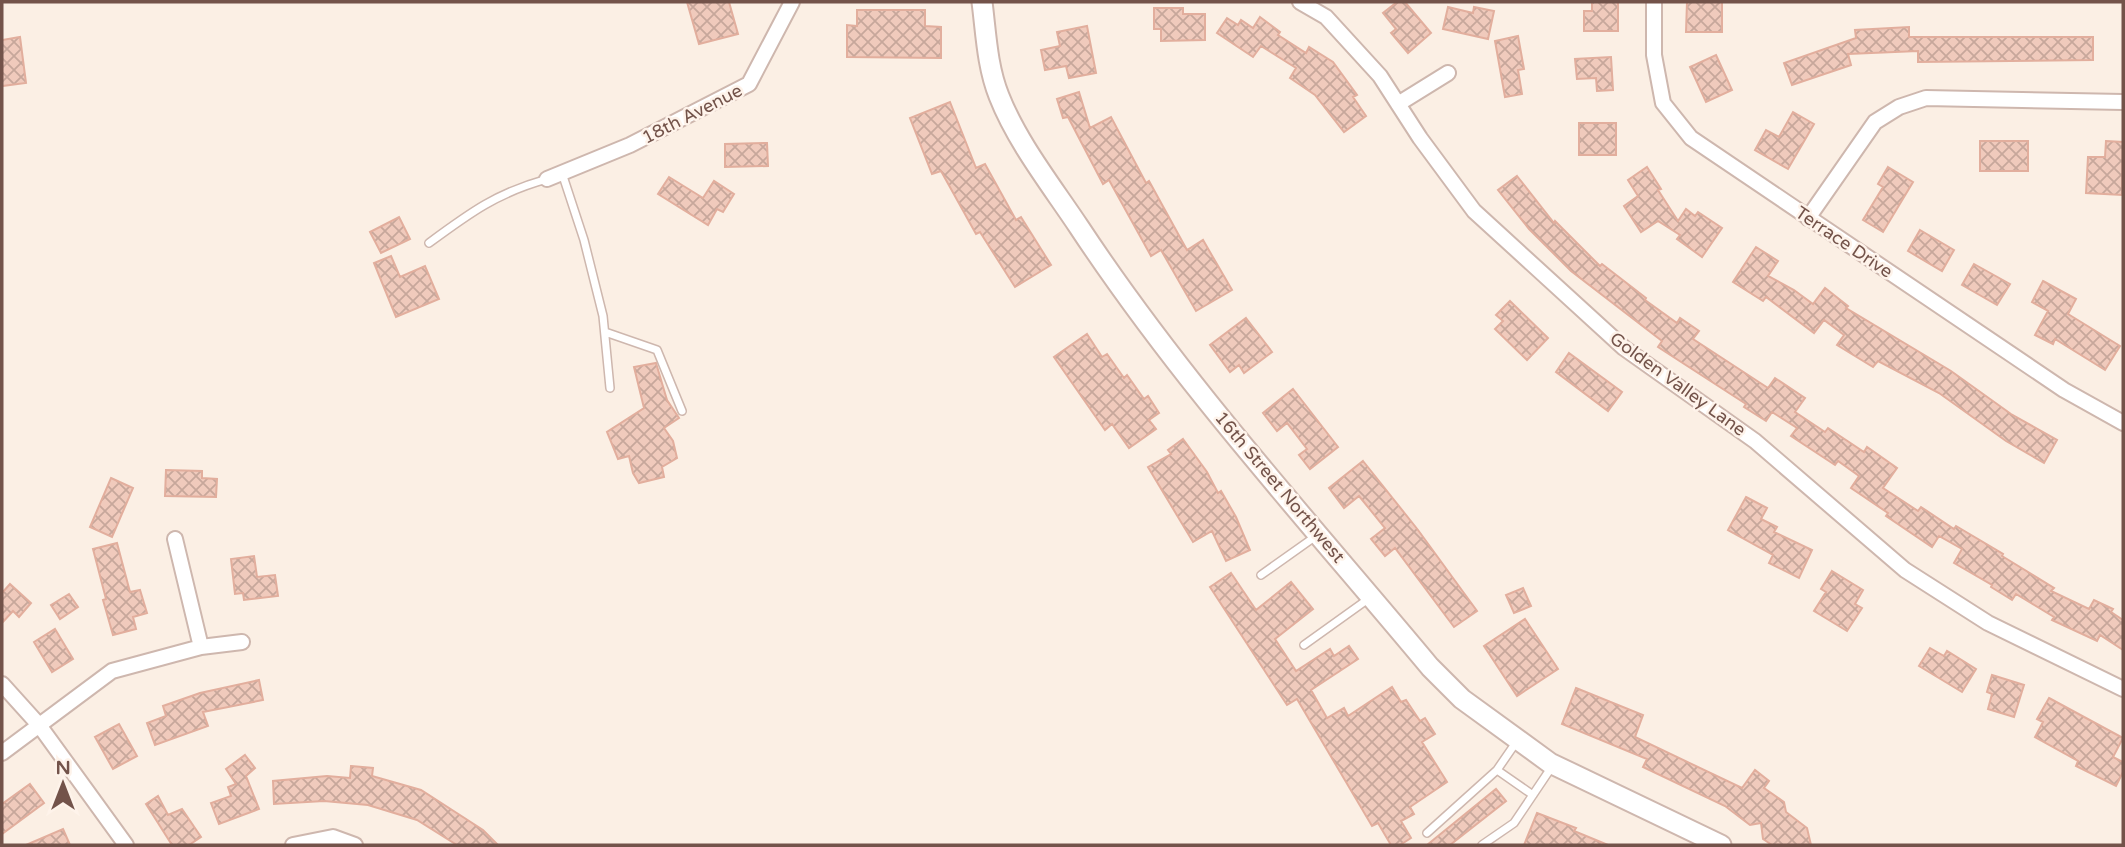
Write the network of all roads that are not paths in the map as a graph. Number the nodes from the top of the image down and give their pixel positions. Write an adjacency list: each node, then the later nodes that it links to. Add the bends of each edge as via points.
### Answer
1 (792, 2): 8 (street, 18th Avenue, via 749,85 631,145)
2 (982, 2): 16 (street, 16th Street Northwest, via 990,63 1012,124 1113,279 1203,396)
3 (1300, 2): 7 (street, Golden Valley Lane, via 1326,18 1380,76)
4 (1654, 2): 10 (street, Terrace Drive, via 1654,55 1663,103 1692,138)
5 (1448, 73): 7 (street)
6 (2123, 102): 10 (street, via 1926,98 1899,107 1875,122)
7 (1398, 104): 24 (street, Golden Valley Lane, via 1474,211 1623,348 1755,441 1905,570 1988,623)
8 (562, 173): 9 (street, 18th Avenue); 12 (lane, via 584,240)
9 (547, 179): 11 (lane, via 517,187 479,206)
10 (1808, 218): 15 (street, Terrace Drive, via 2064,390)
11 (429, 243)
12 (605, 332): 13 (lane); 14 (lane, via 657,350)
13 (610, 388)
14 (682, 411)
15 (2123, 423)
16 (1319, 534): 18 (lane); 19 (street, 16th Street Northwest)
17 (175, 539): 22 (street)
18 (1261, 575)
19 (1371, 597): 21 (lane); 26 (street, 16th Street Northwest, via 1462,699)
20 (242, 642): 22 (street)
21 (1304, 645)
22 (201, 648): 25 (street, via 112,671)
23 (2, 684): 25 (street)
24 (2123, 690)
25 (39, 725): 27 (street); 32 (street)
26 (1517, 741): 28 (street, 16th Street Northwest); 29 (lane)
27 (2, 753)
28 (1553, 765): 30 (lane); 36 (street, 16th Street Northwest)
29 (1497, 771): 30 (lane); 31 (lane)
30 (1533, 795): 35 (lane, via 1514,823)
31 (1427, 832)
32 (125, 845)
33 (293, 845): 34 (street, via 333,837)
34 (355, 845)
35 (1482, 845)
36 (1721, 845)

